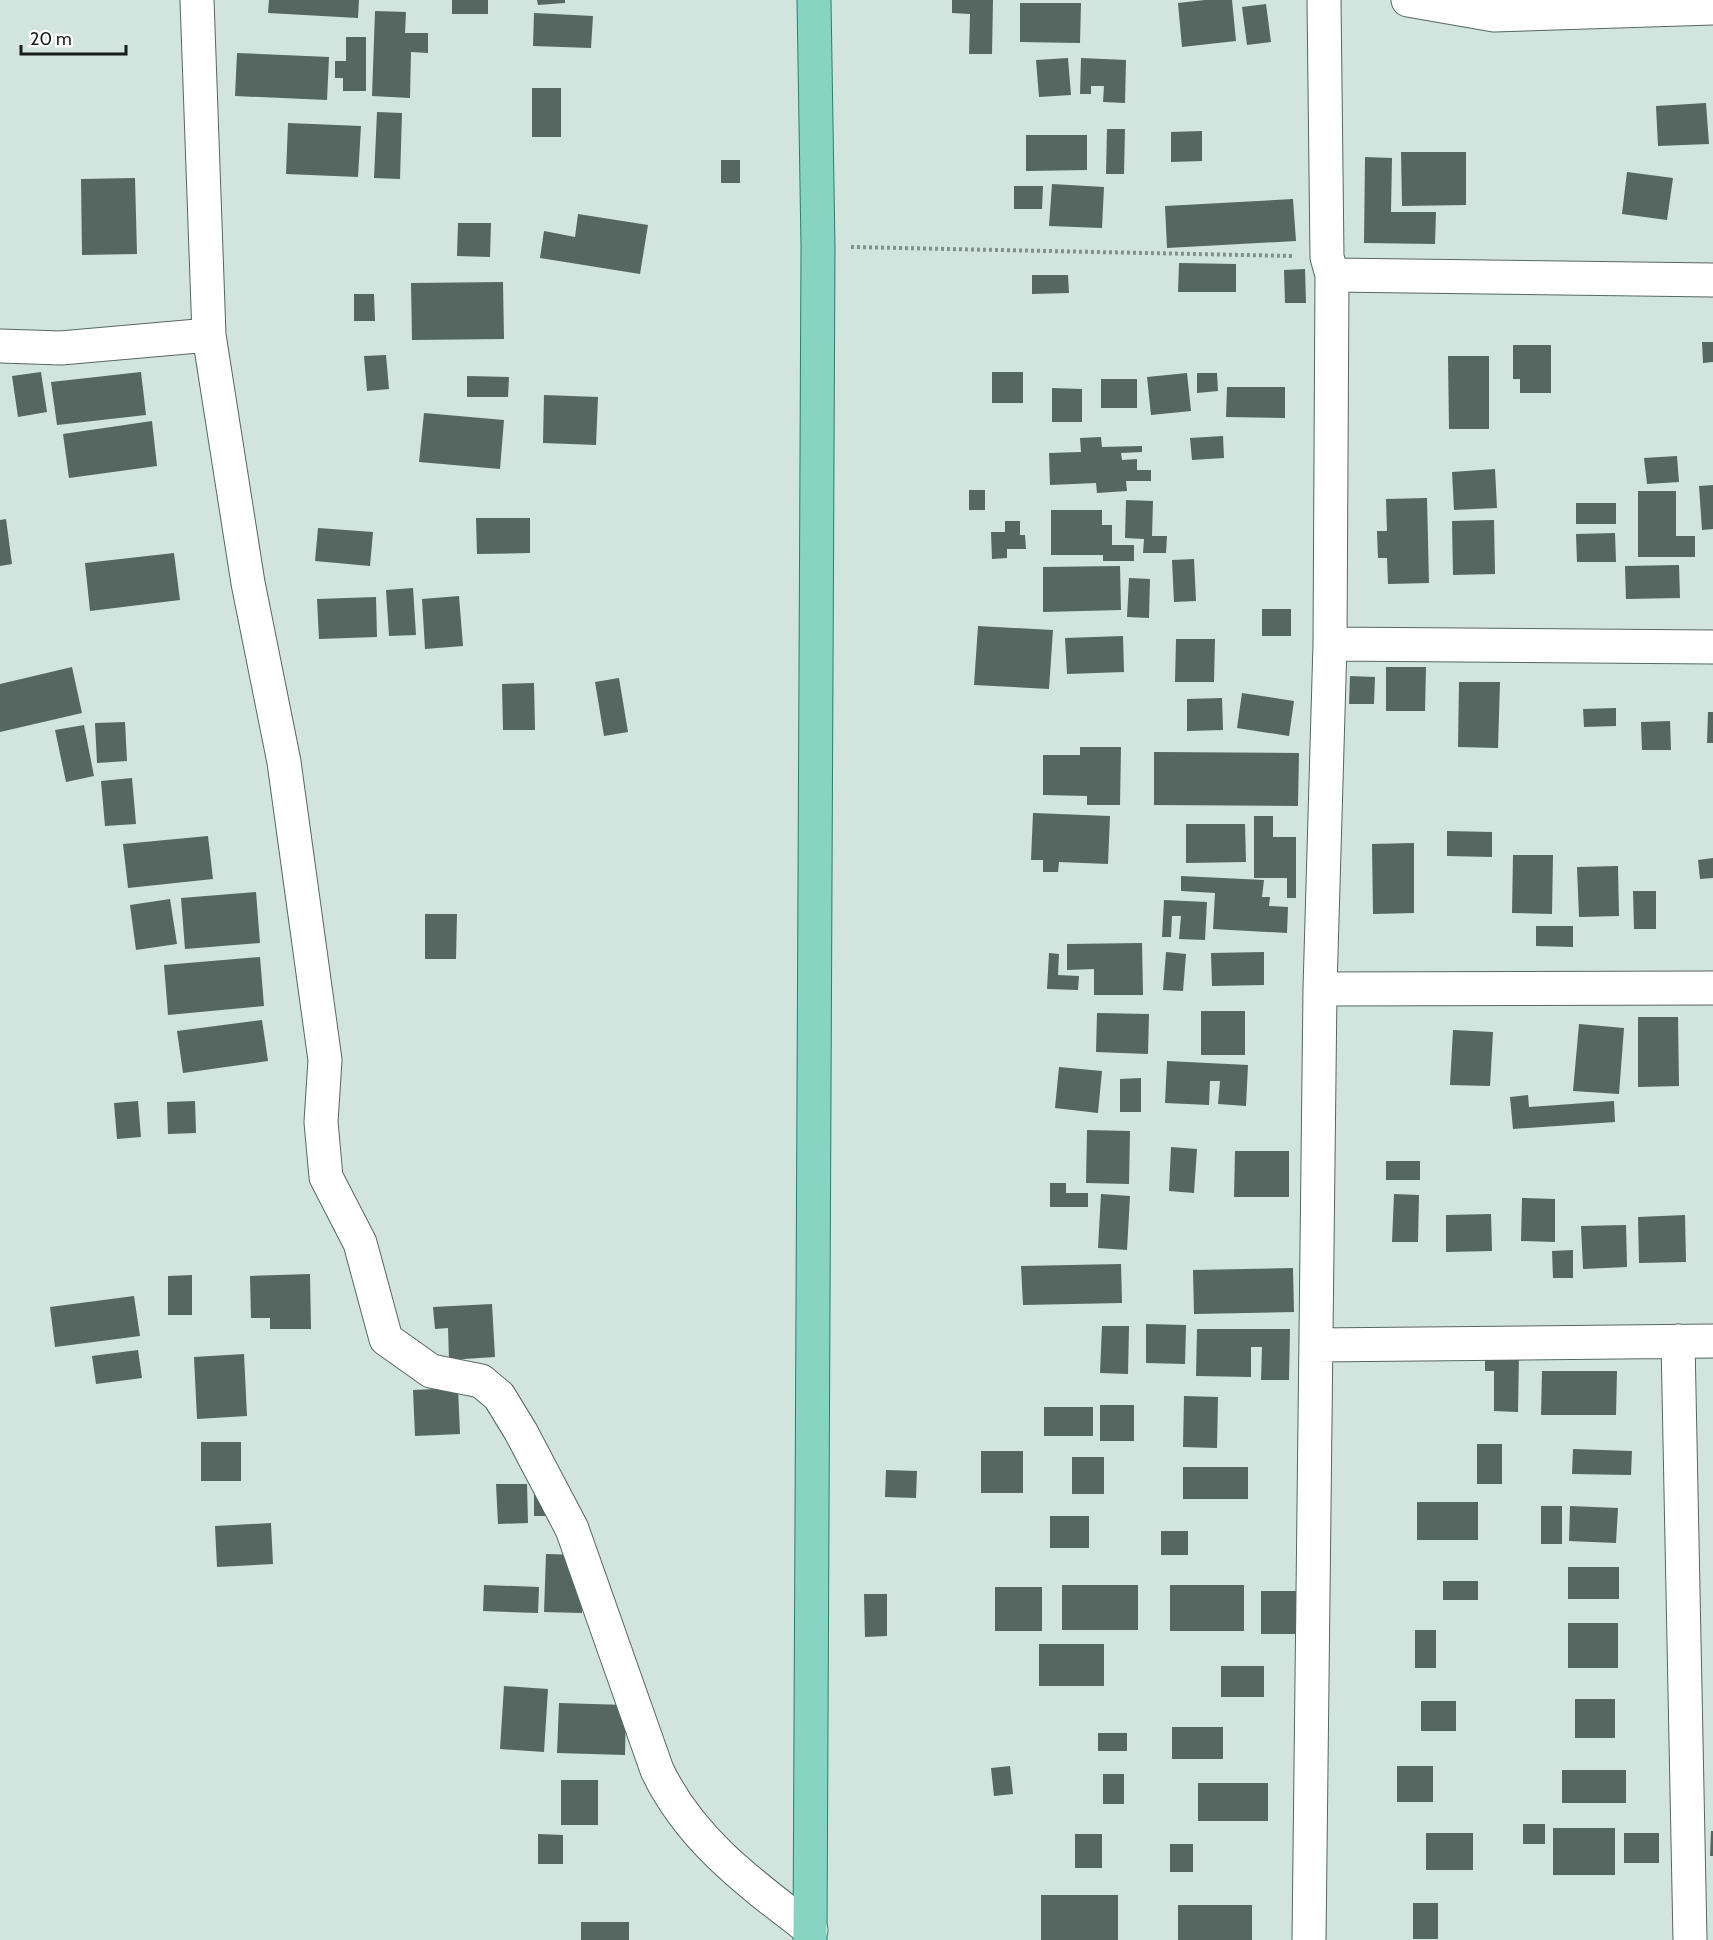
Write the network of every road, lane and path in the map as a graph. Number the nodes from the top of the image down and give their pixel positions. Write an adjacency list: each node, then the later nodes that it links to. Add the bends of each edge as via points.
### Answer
1 (196, 0): 9 (street)
2 (814, 0): 6 (main road)
3 (1324, 0): 7 (street)
4 (1408, 0): 5 (street, via 1494,15)
5 (1713, 8)
6 (818, 247): 7 (path); 18 (main road)
7 (1330, 266): 8 (street); 11 (street)
8 (1713, 280)
9 (210, 335): 10 (street, via 61,348); 18 (street, via 248,583 284,762 325,1060 321,1122 326,1177 360,1244 386,1339 430,1371 482,1381 499,1396 572,1529 669,1796 731,1869)
10 (0, 346)
11 (1330, 644): 12 (street); 14 (street)
12 (1713, 647)
13 (1713, 988): 14 (street)
14 (1320, 989): 17 (street)
15 (1678, 1341): 16 (street); 17 (street); 20 (street)
16 (1713, 1341)
17 (1316, 1345): 19 (street)
18 (810, 1935)
19 (1310, 1940)
20 (1690, 1940)

